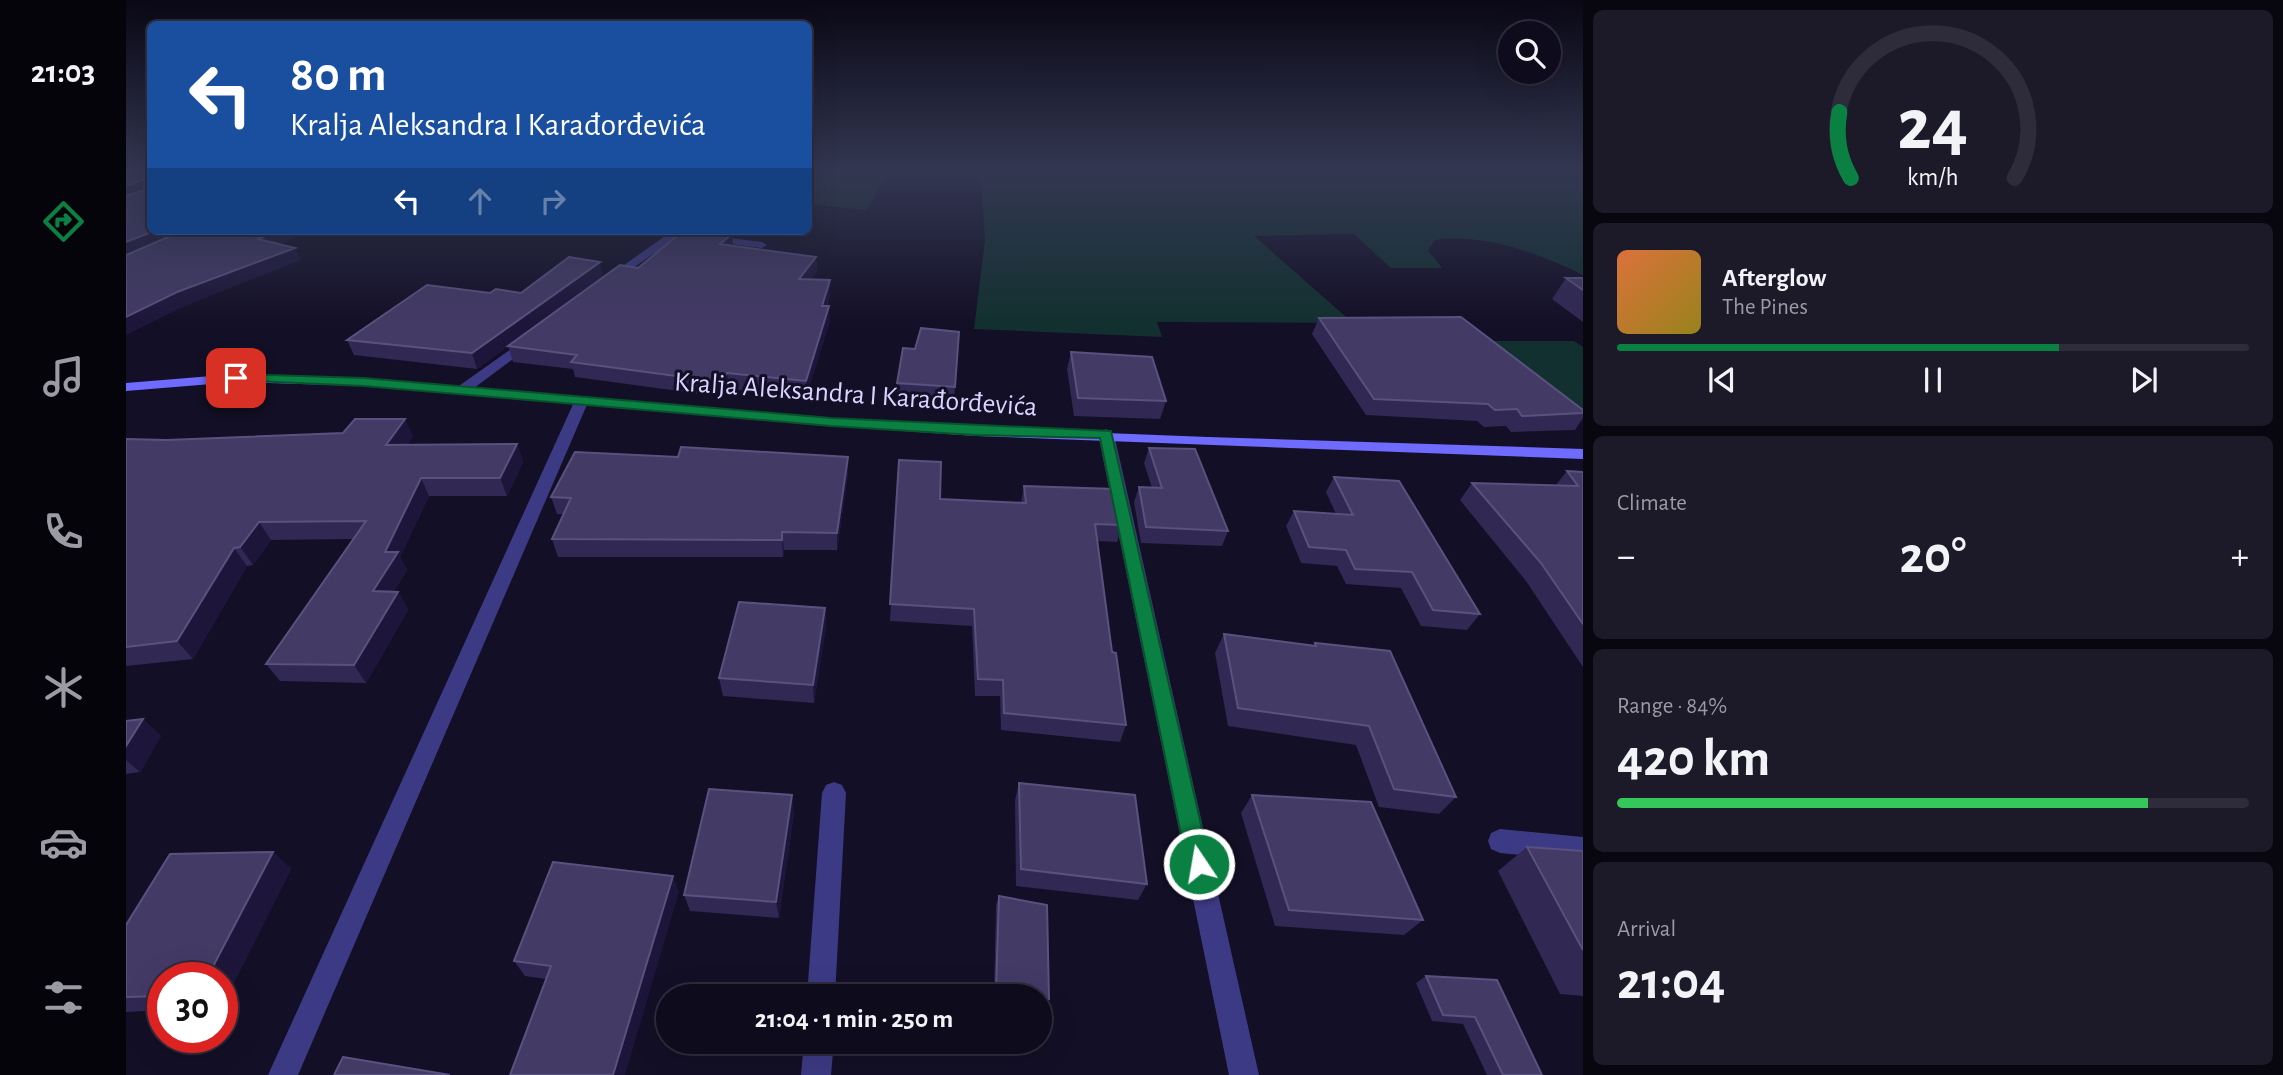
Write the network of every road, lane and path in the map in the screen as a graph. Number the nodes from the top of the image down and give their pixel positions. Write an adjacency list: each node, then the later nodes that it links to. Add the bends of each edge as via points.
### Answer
1 (762, 245): 2 (street, via 669,237)
2 (597, 289)
3 (542, 330): 5 (street)
4 (126, 387): 5 (street, Kralja Aleksandra I Karađorđevića, via 236,378)
5 (461, 391): 6 (street, Kralja Aleksandra I Karađorđevića)
6 (582, 400): 7 (street, Kralja Aleksandra I Karađorđevića, via 831,422); 14 (street)
7 (1106, 434): 8 (street, Kralja Aleksandra I Karađorđevića); 16 (street)
8 (1583, 454)
9 (834, 793): 12 (street)
10 (1500, 841): 11 (street)
11 (1583, 849)
12 (822, 984)
13 (817, 1054): 15 (street)
14 (283, 1075)
15 (816, 1075)
16 (1244, 1075)

